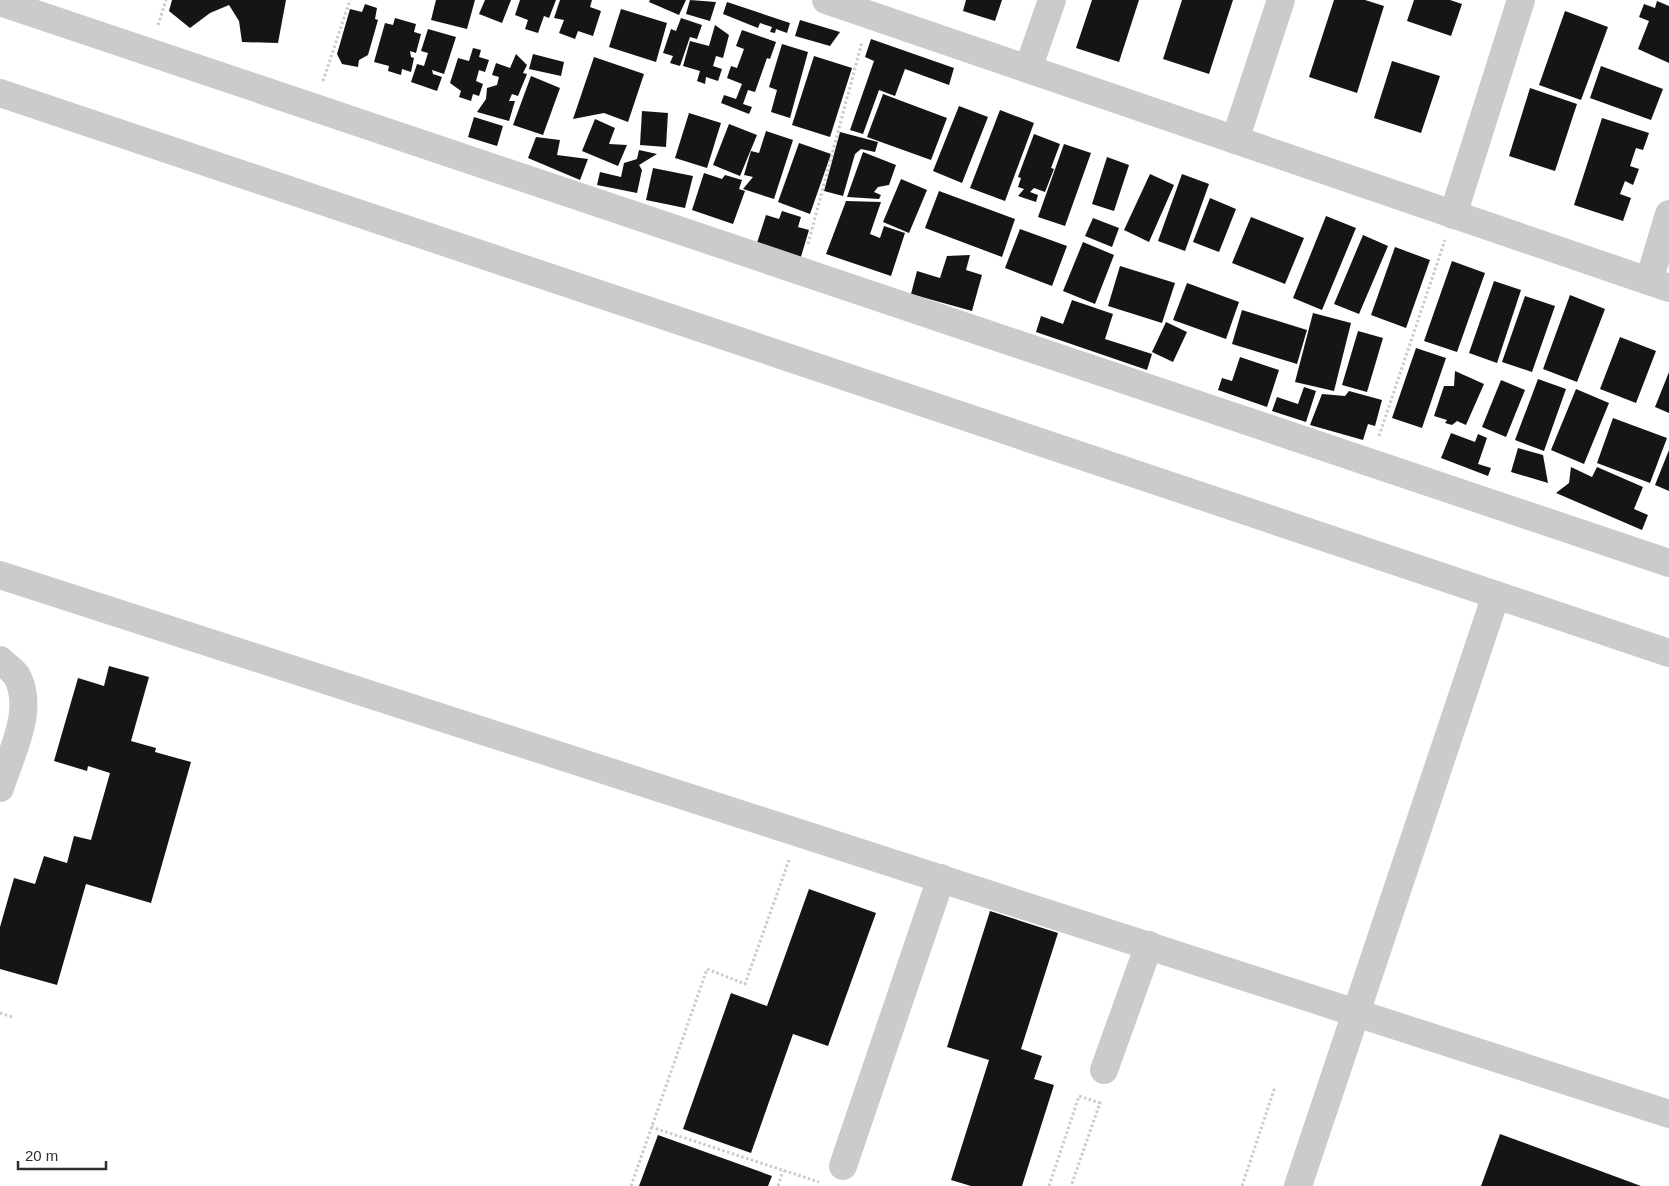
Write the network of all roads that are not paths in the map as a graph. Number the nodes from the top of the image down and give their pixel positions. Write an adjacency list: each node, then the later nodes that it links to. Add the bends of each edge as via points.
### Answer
1 (826, 0): 6 (street)
2 (1052, 0): 6 (street)
3 (1281, 0): 8 (street)
4 (1521, 0): 9 (street)
5 (0, 2): 12 (street)
6 (1028, 69): 8 (street)
7 (0, 93): 14 (street)
8 (1235, 140): 9 (street)
9 (1453, 214): 11 (street)
10 (1669, 214): 11 (street)
11 (1659, 285)
12 (1669, 563)
13 (0, 574): 18 (street)
14 (1496, 595): 15 (street); 20 (street)
15 (1669, 653)
16 (0, 660): 17 (street, via 16,674 24,698 22,721)
17 (0, 788)
18 (940, 878): 19 (street); 23 (street)
19 (1149, 946): 20 (street); 21 (street)
20 (1356, 1012): 22 (street); 24 (street)
21 (1104, 1070)
22 (1669, 1114)
23 (843, 1166)
24 (1298, 1186)

